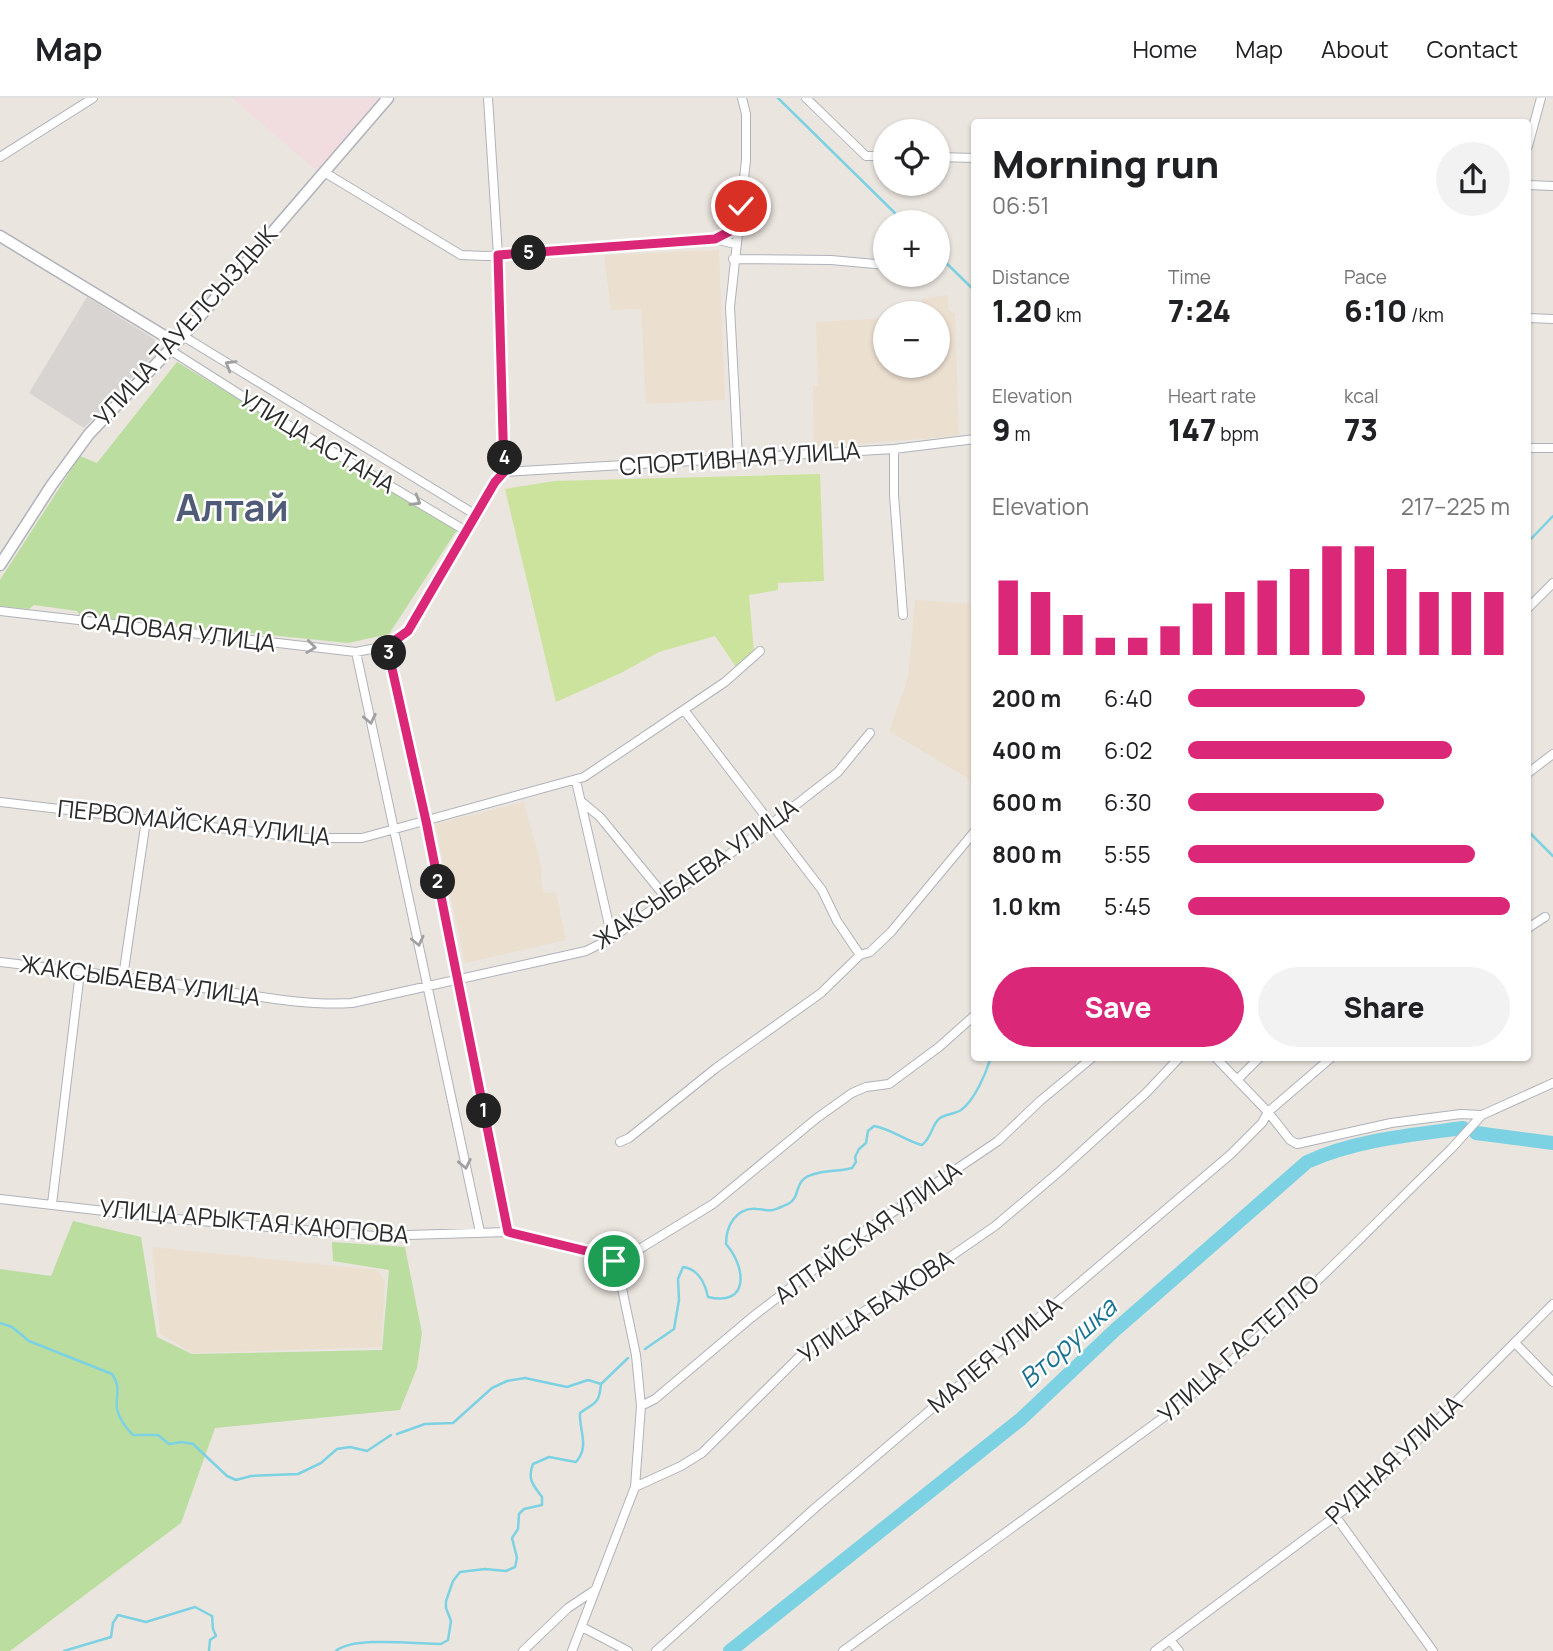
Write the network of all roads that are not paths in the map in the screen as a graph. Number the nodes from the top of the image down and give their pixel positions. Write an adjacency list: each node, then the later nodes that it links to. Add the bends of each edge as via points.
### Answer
1 (93, 98): 9 (street)
2 (388, 98): 12 (street, УЛИЦА ТАУЕЛСЫЗДЫК)
3 (488, 98): 19 (street)
4 (742, 98): 15 (street, via 746,160)
5 (806, 98): 8 (street, via 866,156)
6 (1541, 98): 7 (street)
7 (1531, 135)
8 (873, 156)
9 (0, 157)
10 (950, 157): 11 (street)
11 (971, 158)
12 (324, 172): 19 (street, via 461,256); 24 (street, УЛИЦА ТАУЕЛСЫЗДЫК)
13 (1531, 184): 14 (street)
14 (1553, 186)
15 (738, 227): 17 (street); 18 (street)
16 (0, 236): 24 (street, УЛИЦА АСТАНА)
17 (715, 239): 18 (street); 19 (street)
18 (735, 244): 20 (street)
19 (498, 255): 30 (street)
20 (733, 259): 21 (street); 29 (street, via 730,307)
21 (873, 264)
22 (1531, 318): 23 (street)
23 (1553, 319)
24 (176, 343): 31 (street, УЛИЦА АСТАНА, one-way to 24); 32 (street, УЛИЦА АСТАНА, one-way to 32, via 294,429); 33 (street, УЛИЦА ТАУЕЛСЫЗДЫК, via 89,433)
25 (971, 439): 28 (street, СПОРТИВНАЯ УЛИЦА)
26 (1531, 448): 27 (street)
27 (1553, 448)
28 (894, 449): 29 (street, СПОРТИВНАЯ УЛИЦА); 37 (street)
29 (738, 458): 30 (street, СПОРТИВНАЯ УЛИЦА)
30 (504, 472): 31 (street)
31 (476, 515): 32 (street)
32 (466, 531): 38 (street, via 408,631)
33 (0, 565)
34 (1553, 583): 35 (street)
35 (1531, 605)
36 (0, 611): 40 (street, САДОВАЯ УЛИЦА, one-way to 40)
37 (903, 615)
38 (387, 646): 40 (street, САДОВАЯ УЛИЦА); 49 (street)
39 (760, 651): 41 (street, ПЕРВОМАЙСКАЯ УЛИЦА)
40 (356, 652): 51 (street, one-way to 51)
41 (684, 710): 45 (street, ПЕРВОМАЙСКАЯ УЛИЦА); 50 (street)
42 (870, 733): 50 (street, ЖАКСЫБАЕВА УЛИЦА, via 838,772)
43 (1553, 754): 44 (street)
44 (1531, 772)
45 (576, 781): 47 (street); 49 (street, ПЕРВОМАЙСКАЯ УЛИЦА)
46 (0, 802): 48 (street, ПЕРВОМАЙСКАЯ УЛИЦА)
47 (582, 802): 53 (street, via 600,817); 56 (street)
48 (146, 820): 51 (street, ПЕРВОМАЙСКАЯ УЛИЦА, via 304,838 354,838); 60 (street)
49 (426, 821): 51 (street, ПЕРВОМАЙСКАЯ УЛИЦА); 61 (street)
50 (770, 825): 53 (street, ЖАКСЫБАЕВА УЛИЦА); 57 (street, via 821,890)
51 (393, 830): 62 (street, one-way to 62)
52 (971, 836): 57 (street, via 891,932 870,952)
53 (667, 899): 56 (street, ЖАКСЫБАЕВА УЛИЦА)
54 (1545, 917): 55 (street)
55 (1531, 926)
56 (612, 938): 61 (street, ЖАКСЫБАЕВА УЛИЦА, via 586,951)
57 (860, 955): 73 (street, via 821,993)
58 (0, 962): 59 (street, ЖАКСЫБАЕВА УЛИЦА)
59 (80, 972): 60 (street, ЖАКСЫБАЕВА УЛИЦА); 75 (street)
60 (123, 976): 62 (street, ЖАКСЫБАЕВА УЛИЦА, via 337,1004)
61 (458, 980): 62 (street, ЖАКСЫБАЕВА УЛИЦА); 77 (street)
62 (428, 987): 76 (street, one-way to 76)
63 (971, 1019): 78 (street, via 889,1084 859,1090 817,1118 703,1211)
64 (1088, 1061): 82 (street, АЛТАЙСКАЯ УЛИЦА, via 998,1141 859,1235)
65 (1176, 1061): 83 (street, УЛИЦА БАЖОВА, via 995,1226 801,1355 702,1453)
66 (1219, 1061): 69 (street)
67 (1256, 1061): 69 (street)
68 (1327, 1061): 71 (street, МАЛЕЯ УЛИЦА)
69 (1237, 1080): 71 (street)
70 (1553, 1083): 72 (street, УЛИЦА ГАСТЕЛЛО)
71 (1268, 1112): 72 (street, via 1297,1144 1391,1123); 91 (street, МАЛЕЯ УЛИЦА, via 1231,1154 815,1508)
72 (1482, 1115): 92 (street, УЛИЦА ГАСТЕЛЛО, via 1210,1381)
73 (620, 1142)
74 (0, 1199): 75 (street, УЛИЦА АРЫКТАЯ КАЮПОВА)
75 (52, 1204): 76 (street, УЛИЦА АРЫКТАЯ КАЮПОВА, via 374,1236)
76 (480, 1232): 77 (street, УЛИЦА АРЫКТАЯ КАЮПОВА)
77 (508, 1232): 78 (street, УЛИЦА АРЫКТАЯ КАЮПОВА)
78 (614, 1261): 82 (street, via 636,1356)
79 (1553, 1304): 80 (street, РУДНАЯ УЛИЦА)
80 (1515, 1343): 81 (street); 84 (street, РУДНАЯ УЛИЦА)
81 (1553, 1382)
82 (642, 1406): 83 (street)
83 (635, 1487): 85 (street)
84 (1336, 1517): 87 (street, РУДНАЯ УЛИЦА); 95 (street)
85 (596, 1590): 86 (street); 88 (street, via 568,1608)
86 (582, 1627): 89 (street); 90 (street)
87 (1170, 1640): 93 (street, РУДНАЯ УЛИЦА); 94 (street)
88 (523, 1651)
89 (572, 1651)
90 (628, 1651)
91 (656, 1651)
92 (843, 1651)
93 (1155, 1651)
94 (1179, 1651)
95 (1433, 1651)

